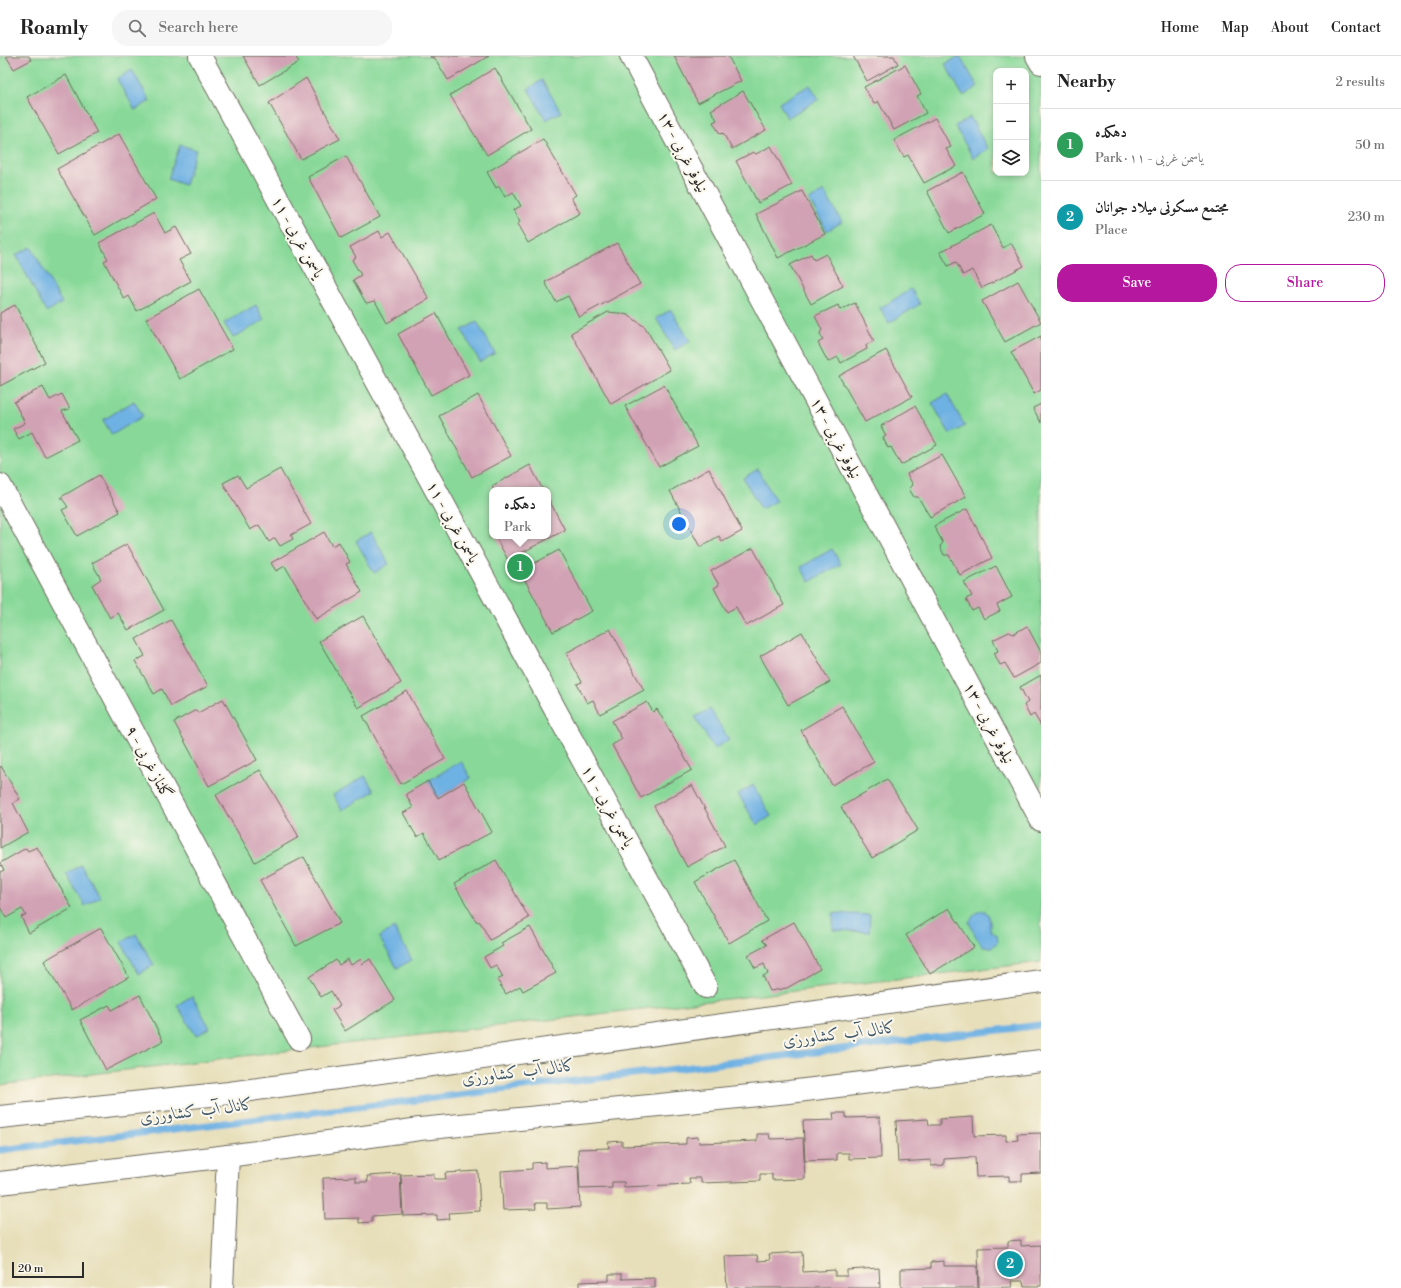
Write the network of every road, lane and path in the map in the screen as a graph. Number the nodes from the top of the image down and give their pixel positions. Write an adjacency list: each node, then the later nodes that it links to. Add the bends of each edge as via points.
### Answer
1 (200, 56): 8 (street, یاسمن غربی - ۱۱)
2 (631, 56): 6 (street, نیلوفر غربی - ۱۳)
3 (1037, 56): 4 (street)
4 (1041, 63)
5 (0, 485): 9 (street, گلناز غربی - ۹)
6 (1041, 820)
7 (1041, 981): 11 (street, via 229,1093)
8 (706, 987)
9 (298, 1039)
10 (1041, 1061): 12 (street, via 789,1092 420,1129)
11 (0, 1117)
12 (228, 1156): 13 (street); 14 (street)
13 (0, 1183)
14 (222, 1288)

